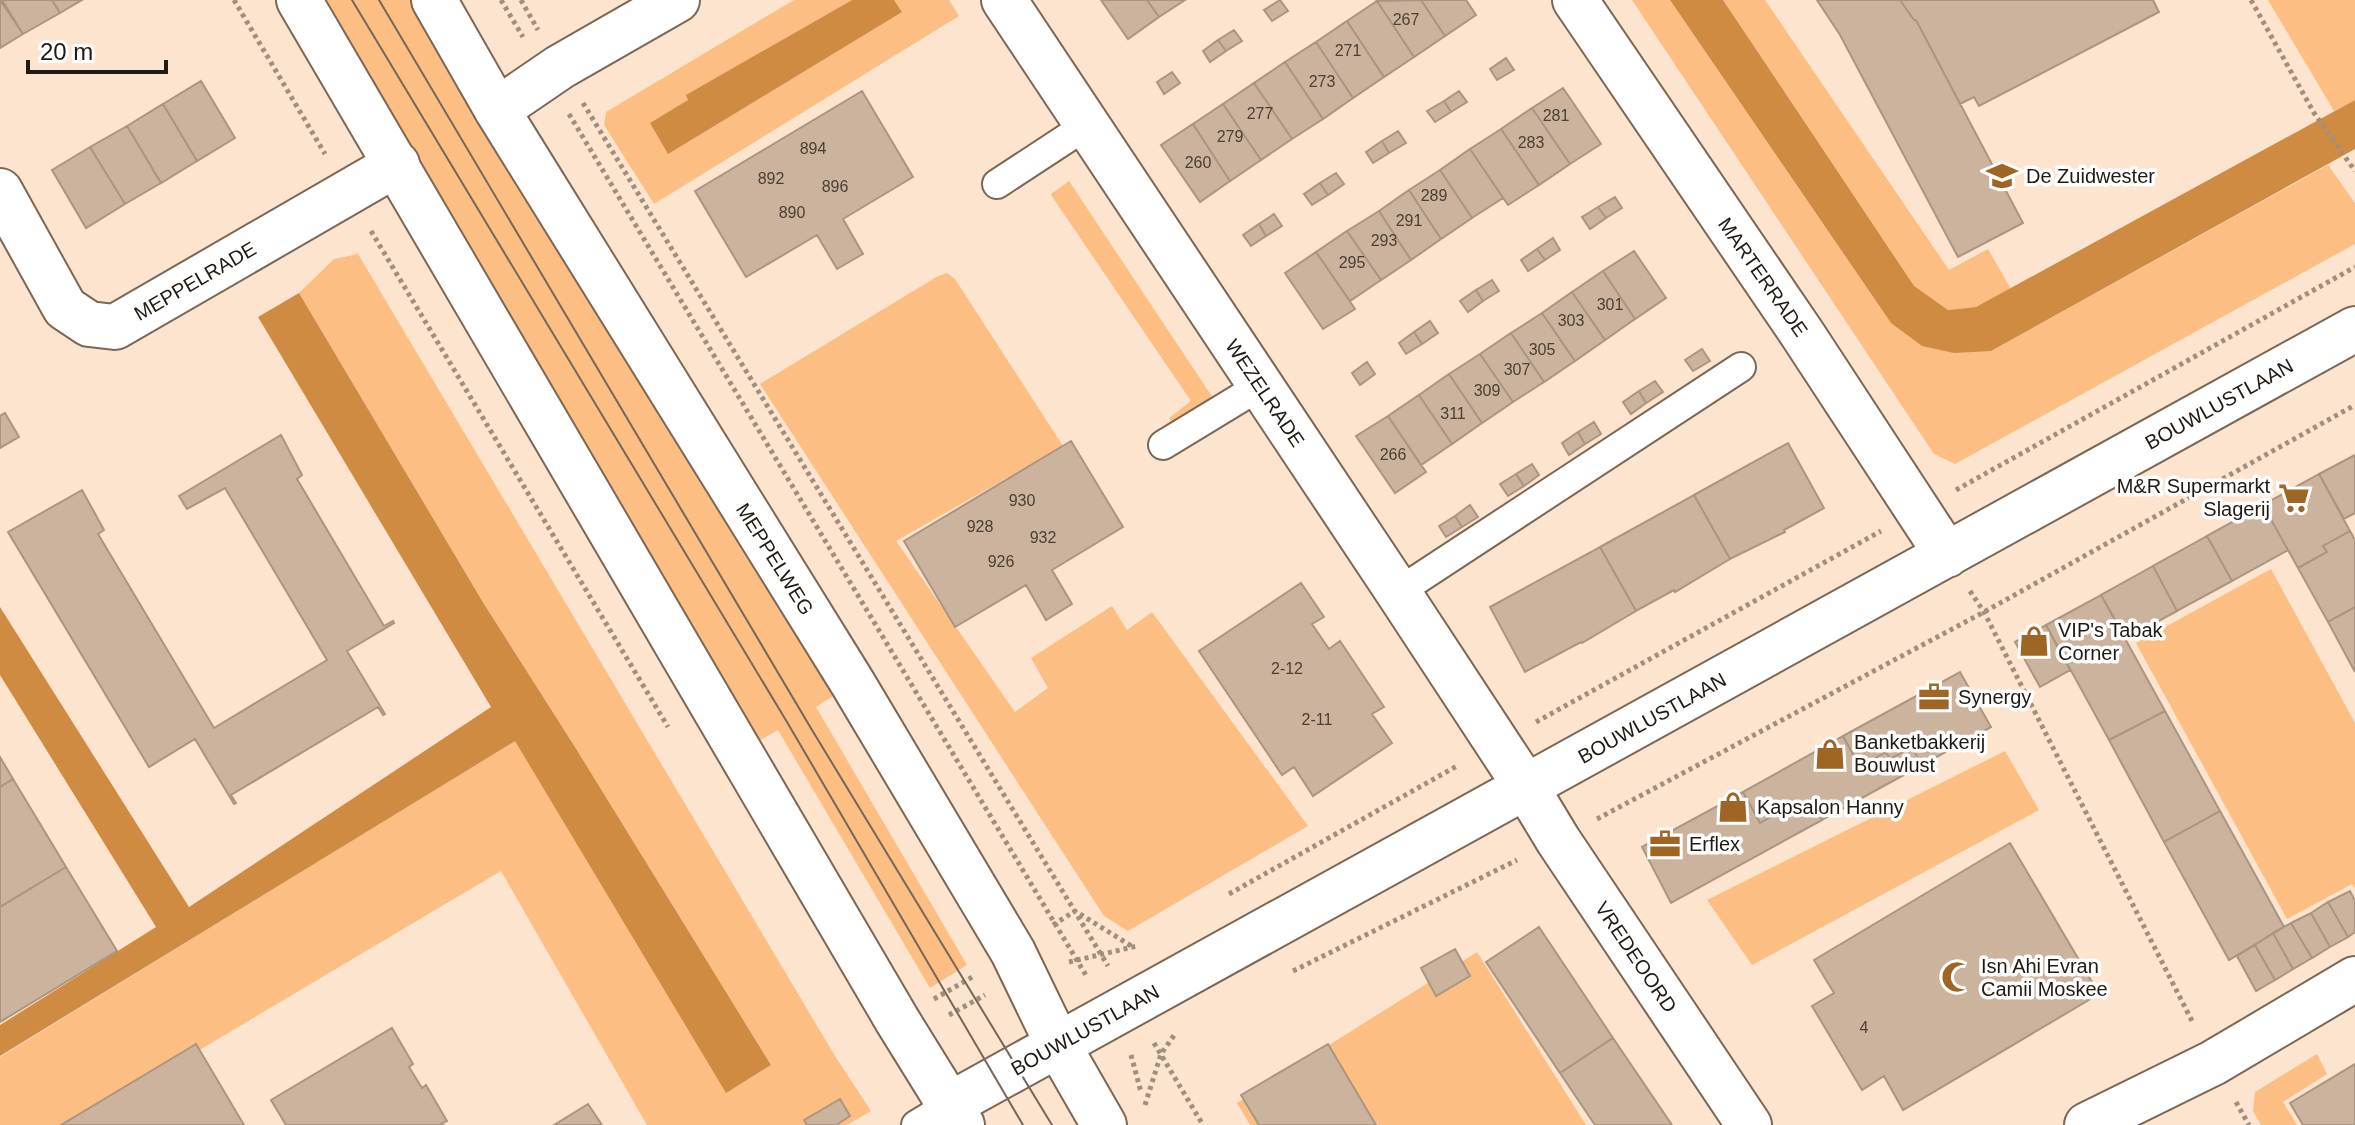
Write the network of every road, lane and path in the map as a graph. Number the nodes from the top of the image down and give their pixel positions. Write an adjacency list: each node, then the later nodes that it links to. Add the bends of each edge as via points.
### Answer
1 (234, 0): 17 (path)
2 (299, 0): 13 (street)
3 (434, 0): 11 (street, MEPPELWEG)
4 (501, 0): 10 (path)
5 (521, 0): 10 (path)
6 (677, 0): 10 (street)
7 (1004, 0): 12 (street, WEZELRADE)
8 (1575, 0): 24 (street, MARTERRADE)
9 (2251, 0): 14 (path, via 2314,113)
10 (553, 72): 11 (street); 33 (path); 34 (path)
11 (497, 110): 36 (street, MEPPELWEG)
12 (1087, 125): 15 (lane); 21 (street, WEZELRADE)
13 (397, 164): 17 (street, MEPPELRADE); 40 (street)
14 (2354, 170)
15 (997, 184)
16 (0, 191): 17 (street, MEPPELRADE, via 65,308 89,324 115,327)
17 (349, 193): 28 (path)
18 (2355, 267): 24 (path)
19 (2355, 329): 25 (street, BOUWLUSTLAAN)
20 (1741, 367): 26 (lane)
21 (1260, 386): 23 (lane); 26 (street, WEZELRADE)
22 (2355, 405): 27 (path)
23 (1163, 445)
24 (1917, 511): 25 (street, MARTERRADE); 29 (path)
25 (1947, 555): 30 (street, BOUWLUSTLAAN)
26 (1398, 592): 29 (street, WEZELRADE)
27 (1984, 612): 31 (path); 44 (path)
28 (668, 727)
29 (1497, 743): 30 (street, WEZELRADE); 32 (path)
30 (1526, 787): 31 (street, VREDEOORD); 39 (street, BOUWLUSTLAAN)
31 (1558, 840): 37 (path); 49 (street, VREDEOORD)
32 (1228, 895)
33 (1075, 911): 34 (path); 35 (path, via 1134,948); 39 (path)
34 (1056, 924): 36 (path); 39 (path)
35 (1147, 940)
36 (1013, 952): 40 (path); 42 (street, MEPPELWEG)
37 (1292, 972)
38 (2355, 979): 44 (street)
39 (1121, 1010): 42 (street, BOUWLUSTLAAN); 43 (path); 45 (path)
40 (897, 1020): 46 (street)
41 (1180, 1027): 43 (path)
42 (1058, 1045): 46 (street, BOUWLUSTLAAN); 47 (street, MEPPELWEG)
43 (1161, 1054): 48 (path)
44 (2213, 1063): 50 (street)
45 (1150, 1116)
46 (942, 1118)
47 (1104, 1125)
48 (1203, 1125)
49 (1749, 1125)
50 (2087, 1125)

